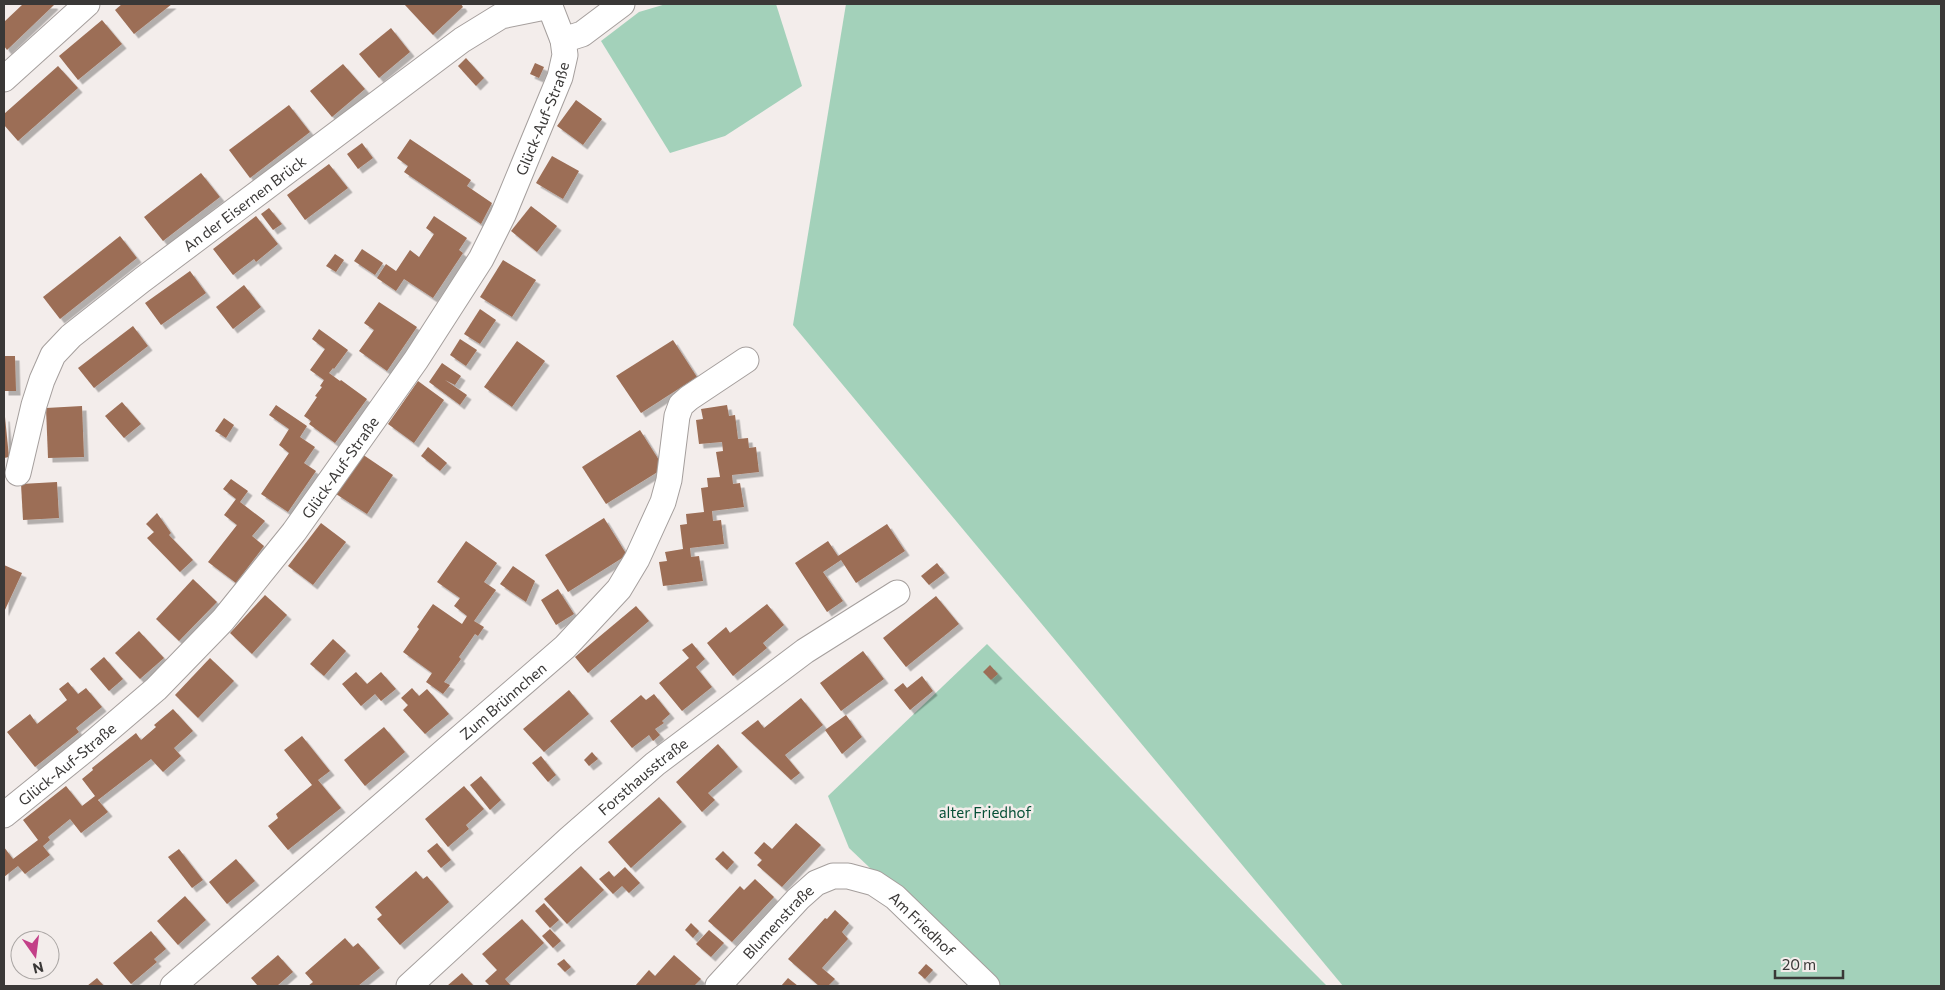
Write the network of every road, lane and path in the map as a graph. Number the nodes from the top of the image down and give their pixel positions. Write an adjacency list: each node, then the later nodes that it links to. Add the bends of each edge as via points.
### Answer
1 (88, 4): 5 (street)
2 (622, 4): 4 (street, via 582,34)
3 (549, 5): 4 (street, An der Eisernen Brück); 7 (street, An der Eisernen Brück, via 501,16 462,40 71,336 53,355 42,380)
4 (563, 40): 9 (street, Glück-Auf-Straße, via 565,55 560,76 503,215 481,259 416,360 294,532 223,620 156,689)
5 (4, 78)
6 (746, 360): 11 (street, Zum Brünnchen, via 681,406 663,502 638,559 619,589 565,647)
7 (18, 473)
8 (897, 593): 12 (street, Forsthausstraße, via 805,651 655,764)
9 (4, 815)
10 (848, 876): 13 (street, Blumenstraße, via 833,876 816,883); 14 (street, Am Friedhof, via 874,883 895,898)
11 (173, 986)
12 (410, 986)
13 (718, 986)
14 (987, 986)

